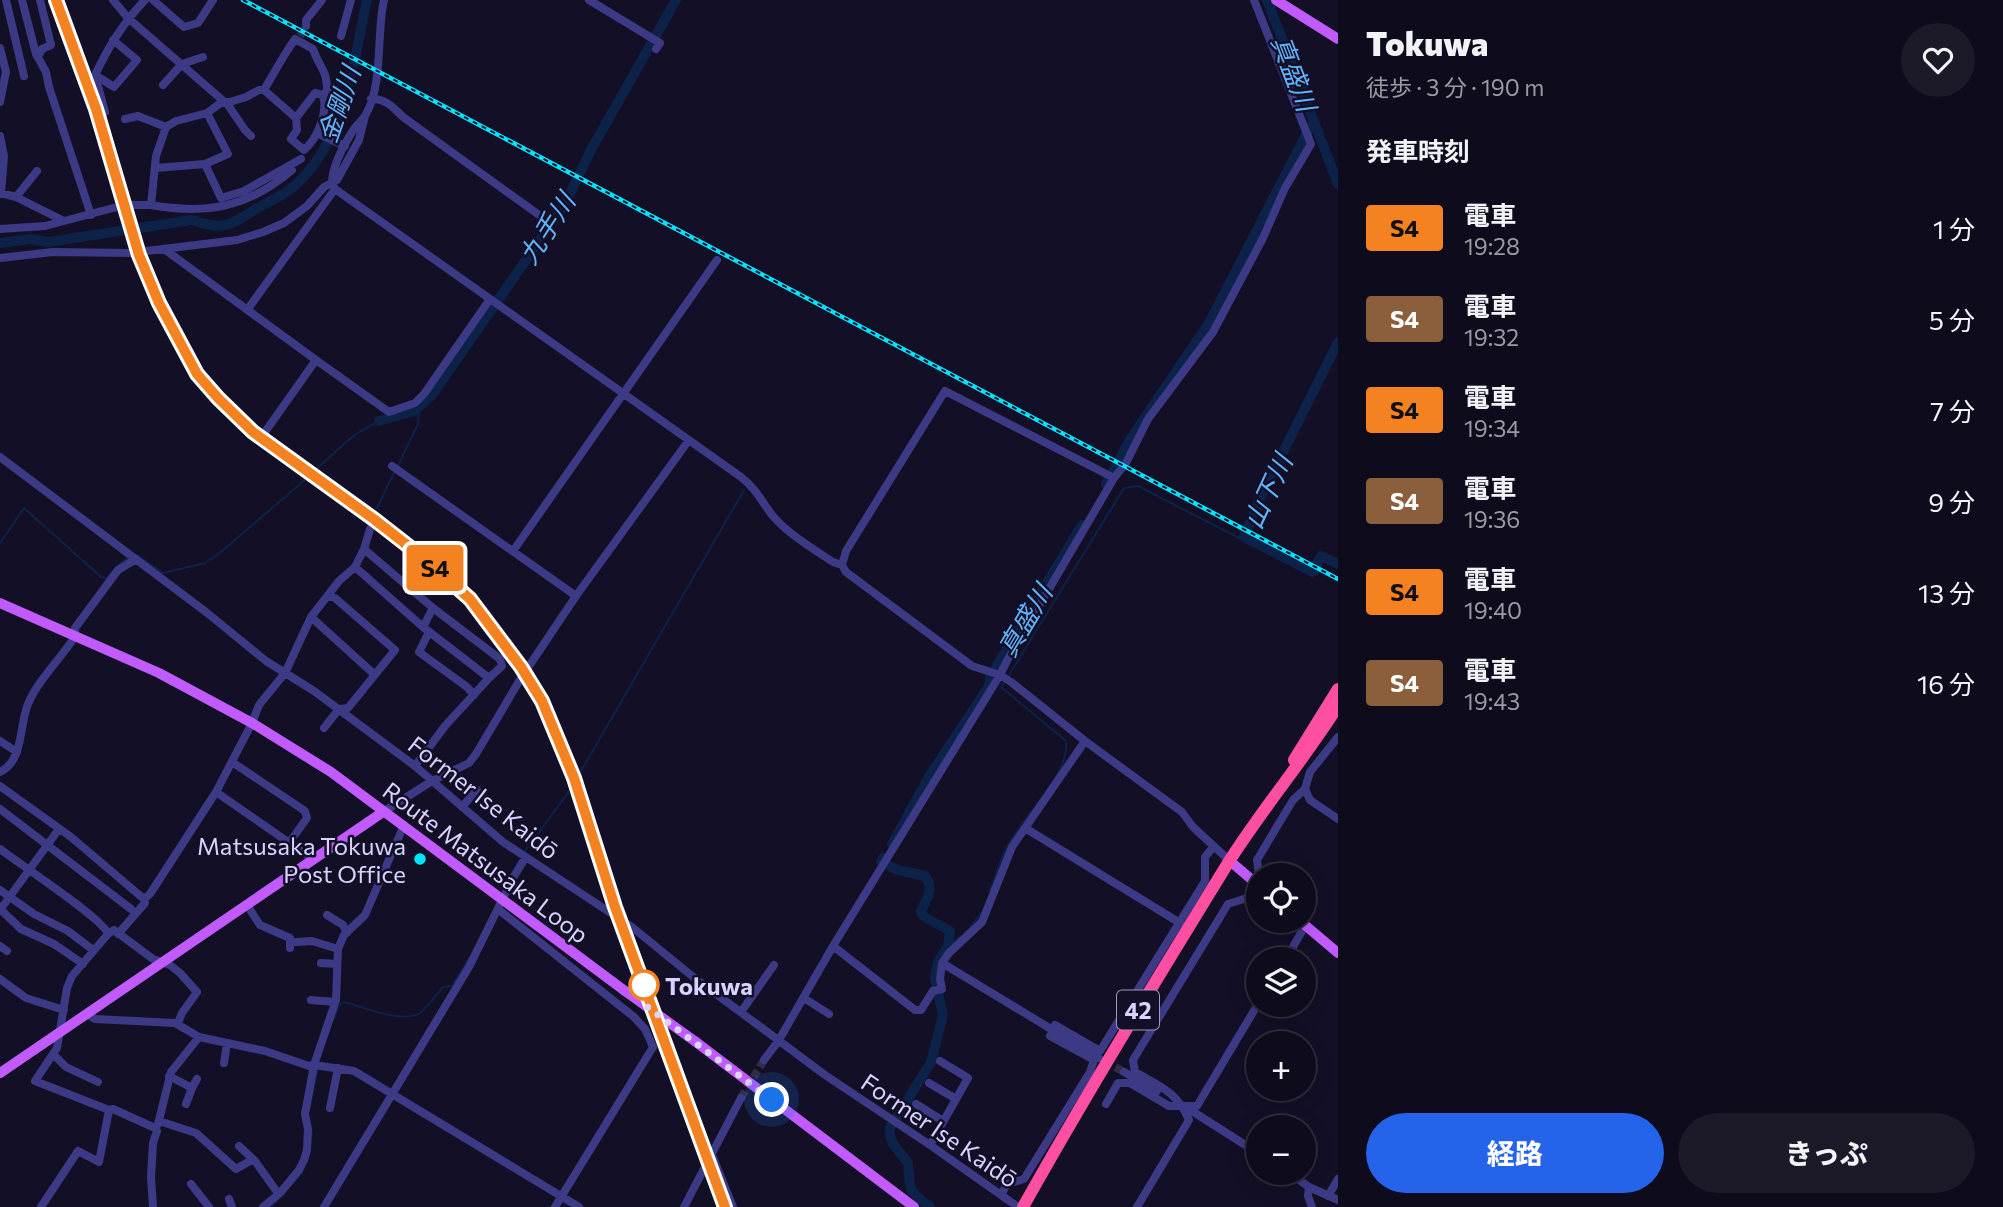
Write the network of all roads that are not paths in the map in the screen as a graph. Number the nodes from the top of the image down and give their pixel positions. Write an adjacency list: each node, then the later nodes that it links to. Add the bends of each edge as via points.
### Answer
1 (6, 0): 26 (street)
2 (22, 0): 21 (street)
3 (40, 0): 21 (street, via 51,45)
4 (113, 0): 14 (street)
5 (145, 0): 14 (street)
6 (153, 0): 7 (street, via 184,27 198,23)
7 (213, 0)
8 (322, 0): 15 (street)
9 (351, 0): 16 (street)
10 (384, 0): 30 (street)
11 (589, 0): 20 (street, via 660,43)
12 (1255, 0): 69 (street, via 1311,144 1213,332 1148,419)
13 (1278, 1): 17 (main road)
14 (128, 18): 18 (street); 23 (street)
15 (306, 26)
16 (341, 36)
17 (1338, 39)
18 (113, 40): 25 (street); 25 (street, via 136,60 114,87)
19 (0, 48): 24 (street)
20 (656, 50)
21 (38, 57): 54 (street, via 47,72)
22 (203, 57): 23 (street)
23 (182, 64): 27 (street); 32 (street)
24 (3, 69): 31 (street)
25 (95, 75): 33 (street)
26 (24, 76)
27 (163, 85)
28 (264, 90): 29 (street, via 279,60 298,37 313,49 325,69 327,91); 32 (street); 36 (street)
29 (323, 95): 36 (street, via 315,93); 39 (street)
30 (371, 99): 35 (street); 55 (street, via 389,104)
31 (0, 102)
32 (222, 103): 34 (street); 41 (street)
33 (105, 112)
34 (207, 113): 38 (street); 45 (street, via 228,154)
35 (365, 116): 42 (street); 48 (street, via 359,140)
36 (296, 118): 43 (street, via 297,130 290,139)
37 (125, 119): 38 (street, via 138,116)
38 (166, 127): 46 (street)
39 (317, 133): 42 (street); 43 (street)
40 (0, 136): 49 (street, via 4,156)
41 (251, 136)
42 (343, 145): 48 (street)
43 (304, 150): 44 (street)
44 (301, 159): 45 (street, via 254,186 221,198); 52 (street, via 274,186 235,204 195,209)
45 (205, 164): 46 (street)
46 (156, 168): 52 (street)
47 (37, 171): 50 (street)
48 (333, 186): 58 (street, via 324,187 284,223 263,232); 61 (street); 62 (street)
49 (1, 193): 50 (street)
50 (16, 197): 56 (street)
51 (132, 205): 52 (street)
52 (151, 205)
53 (113, 208): 54 (street)
54 (91, 215): 56 (street)
55 (546, 219)
56 (64, 222): 57 (street)
57 (0, 229)
58 (164, 249): 59 (street); 62 (street)
59 (0, 258)
60 (717, 260): 64 (street)
61 (490, 299): 63 (street, via 429,388 402,409 389,412); 64 (street)
62 (247, 310): 63 (street)
63 (316, 360): 65 (street)
64 (622, 393): 66 (street); 72 (street)
65 (265, 432)
66 (689, 440): 74 (street, via 754,487 786,529); 77 (street)
67 (0, 457): 73 (street, Former Ise Kaidō)
68 (392, 466): 72 (street)
69 (1114, 478): 74 (street, via 945,391 846,551); 86 (street, via 1008,659)
70 (370, 529): 71 (street)
71 (364, 549): 75 (street); 79 (street)
72 (513, 551): 77 (street)
73 (136, 559): 82 (street, via 101,588 75,628); 83 (street, Former Ise Kaidō)
74 (842, 565): 86 (street, via 972,666)
75 (355, 566): 76 (street); 81 (street)
76 (328, 596): 80 (street); 84 (street, via 395,650)
77 (576, 596): 100 (street, via 469,763)
78 (0, 603): 82 (main road, Route Matsusaka Loop)
79 (433, 608): 81 (street); 85 (street, via 500,659 502,666)
80 (311, 617): 83 (street); 84 (street)
81 (426, 630): 85 (street); 88 (street, via 419,652)
82 (75, 636): 91 (main road, Route Matsusaka Loop, via 159,673); 96 (street, via 29,701)
83 (285, 673): 90 (street, Former Ise Kaidō); 91 (street, via 259,705)
84 (375, 675): 90 (street, via 348,708)
85 (489, 678): 88 (street)
86 (1004, 678): 95 (street); 137 (street)
87 (1338, 689): 108 (highway, 42)
88 (474, 695): 98 (street)
89 (1338, 706): 108 (highway, 42)
90 (339, 709): 92 (street); 98 (street, Former Ise Kaidō)
91 (252, 723): 97 (street); 107 (main road, Route Matsusaka Loop, via 331,772)
92 (324, 728)
93 (1338, 737): 102 (street, via 1310,772)
94 (0, 741): 96 (street)
95 (1085, 741): 111 (street); 115 (street, via 1182,813)
96 (17, 752): 99 (street)
97 (232, 762): 104 (street); 113 (street, via 305,811 307,818)
98 (415, 766): 100 (street, Former Ise Kaidō)
99 (0, 772)
100 (432, 781): 105 (street, Former Ise Kaidō); 107 (street)
101 (0, 786): 112 (street)
102 (1305, 789): 109 (street, via 1310,800); 120 (street, via 1293,800)
103 (477, 790): 105 (street)
104 (216, 792): 113 (street); 126 (street)
105 (462, 807): 117 (street, Former Ise Kaidō)
106 (0, 809): 114 (street)
107 (383, 812): 110 (main road, Route Matsusaka Loop); 118 (main road)
108 (1259, 817): 119 (highway, 42)
109 (1338, 819)
110 (404, 825): 128 (main road, Route Matsusaka Loop); 133 (street, via 365,915)
111 (1025, 828): 132 (street); 143 (street, via 1012,847 982,922)
112 (60, 829): 114 (street); 126 (street)
113 (289, 843): 118 (street)
114 (47, 845): 121 (street); 130 (street)
115 (1214, 846): 119 (street); 132 (street, via 1205,857 1205,881)
116 (0, 849): 121 (street)
117 (525, 858): 128 (street); 152 (street, Former Ise Kaidō, via 632,927)
118 (314, 860): 127 (main road)
119 (1230, 861): 122 (main road); 212 (highway, 42)
120 (1257, 863)
121 (28, 870): 124 (street); 135 (street)
122 (1246, 874)
123 (0, 890): 124 (street)
124 (9, 895): 129 (street); 139 (street)
125 (1246, 898): 184 (street, via 1228,904 1133,1060 1135,1072 1173,1094)
126 (144, 899): 136 (street)
127 (247, 905): 138 (street, via 260,925 290,939 293,945 312,941); 141 (main road)
128 (501, 905): 176 (street); 199 (street, via 634,1017 653,1048); 211 (main road, Route Matsusaka Loop, bridge, via 696,1042)
129 (0, 909): 144 (street, via 21,929)
130 (131, 909)
131 (327, 915): 133 (street)
132 (1180, 923): 157 (street, via 1100,1051 1055,1025)
133 (347, 933): 138 (street)
134 (1314, 933): 140 (main road)
135 (108, 934): 136 (street, via 114,930); 139 (street)
136 (118, 934): 141 (street)
137 (833, 946): 143 (street, via 915,1010 921,1010 938,990); 148 (street)
138 (338, 949): 145 (street)
139 (93, 950): 144 (street)
140 (1338, 953)
141 (163, 962): 153 (main road); 156 (street, via 197,992)
142 (321, 962): 145 (street)
143 (942, 963): 157 (street)
144 (83, 964): 151 (street, via 67,988)
145 (336, 964): 150 (street)
146 (774, 965): 152 (street)
147 (0, 979): 151 (street, via 26,998)
148 (804, 998): 154 (street); 160 (street)
149 (311, 999): 150 (street)
150 (335, 1002): 167 (street)
151 (64, 1010): 158 (street)
152 (741, 1012): 160 (street, Former Ise Kaidō)
153 (87, 1014): 156 (street, via 95,1019); 158 (main road)
154 (829, 1014)
155 (1250, 1017): 184 (street, via 1197,1105)
156 (178, 1023): 159 (street)
157 (1052, 1030): 163 (street); 198 (street, via 1050,1036 1094,1060 1024,1179 1006,1184)
158 (61, 1032): 162 (street); 170 (main road)
159 (199, 1037): 161 (street); 171 (street)
160 (779, 1040): 164 (street); 189 (street, Former Ise Kaidō)
161 (228, 1043): 166 (street); 167 (street)
162 (54, 1055): 173 (street, via 66,1067); 186 (street, via 35,1081)
163 (1099, 1058)
164 (764, 1060)
165 (940, 1061): 180 (street, via 968,1078)
166 (224, 1063)
167 (314, 1065): 168 (street); 197 (street, via 305,1115 307,1150 299,1170)
168 (338, 1068): 176 (street, via 354,1071); 185 (street)
169 (1124, 1072): 184 (street)
170 (0, 1073)
171 (169, 1076): 175 (street); 179 (street)
172 (197, 1079): 175 (street)
173 (98, 1082)
174 (929, 1083): 180 (street)
175 (192, 1088): 181 (street)
176 (392, 1095): 199 (street); 206 (street)
177 (741, 1098): 192 (street)
178 (152, 1099): 179 (street)
179 (164, 1099): 188 (street)
180 (956, 1099): 187 (street)
181 (186, 1104)
182 (916, 1104): 187 (street)
183 (1106, 1104): 184 (street, via 1118,1083 1130,1083 1169,1106)
184 (1183, 1106): 190 (street); 213 (street, via 1189,1121)
185 (330, 1108)
186 (109, 1110): 188 (street); 202 (street, via 99,1163 78,1151)
187 (943, 1121): 189 (street)
188 (157, 1125): 193 (street, via 196,1133 236,1169); 203 (street)
189 (930, 1144): 198 (street, Former Ise Kaidō)
190 (1246, 1145)
191 (239, 1146): 193 (street)
192 (712, 1155): 209 (street); 210 (street)
193 (255, 1161): 197 (street)
194 (1338, 1179): 200 (street)
195 (191, 1184): 204 (street)
196 (1309, 1186): 200 (street); 214 (street)
197 (280, 1193): 205 (street)
198 (1001, 1195): 212 (street, Former Ise Kaidō)
199 (561, 1196): 207 (street); 208 (street)
200 (1328, 1196): 201 (street)
201 (1338, 1200)
202 (41, 1207)
203 (153, 1207)
204 (209, 1207)
205 (263, 1207)
206 (324, 1207)
207 (555, 1207)
208 (579, 1207)
209 (684, 1207)
210 (733, 1207)
211 (914, 1207)
212 (1021, 1207)
213 (1137, 1207)
214 (1312, 1207)

